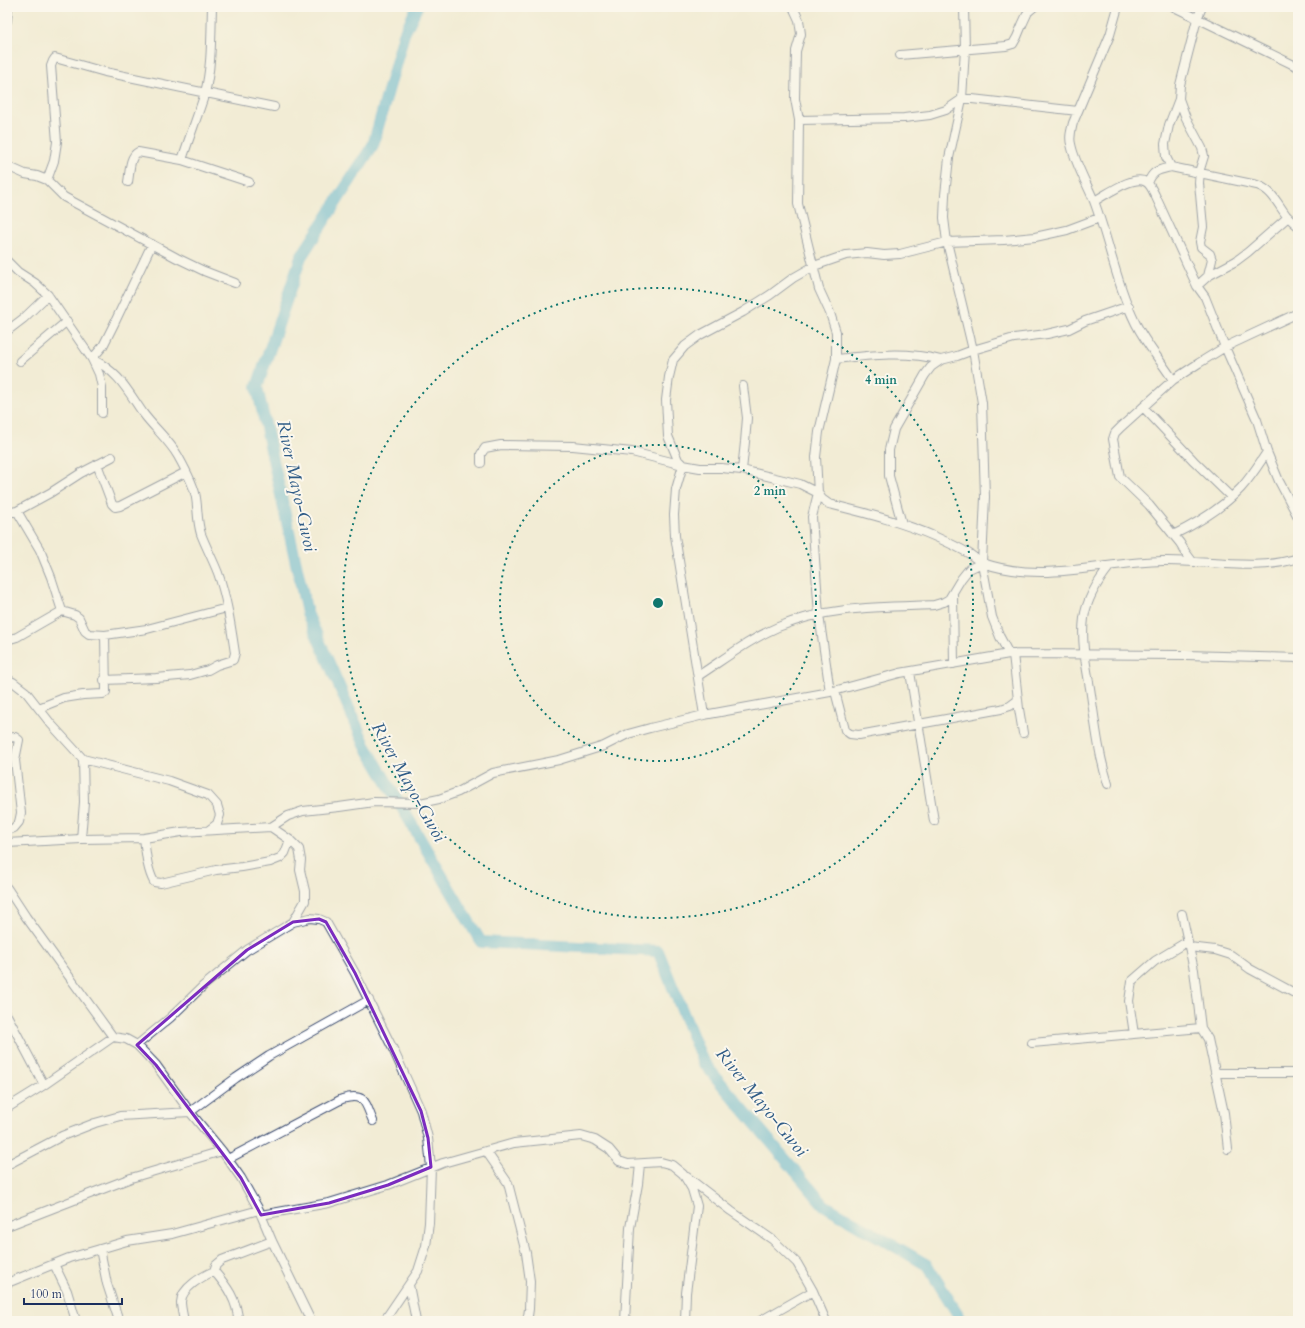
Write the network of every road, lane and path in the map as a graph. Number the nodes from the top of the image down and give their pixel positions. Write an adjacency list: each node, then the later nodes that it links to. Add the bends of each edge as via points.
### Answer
1 (8, 7): 10 (street)
2 (212, 7): 14 (street, via 209,72)
3 (793, 7): 19 (street, via 799,20 801,34 796,51 795,98)
4 (964, 7): 11 (street)
5 (1034, 7): 11 (street, via 1028,12 1013,44)
6 (1118, 7): 18 (street, via 1110,35)
7 (1174, 7): 9 (street)
8 (1202, 7): 9 (street)
9 (1197, 19): 13 (street); 16 (street, via 1180,85)
10 (7, 21)
11 (965, 49): 12 (street); 15 (street)
12 (900, 55)
13 (1298, 67)
14 (205, 92): 17 (street); 20 (street); 24 (street, via 105,72 55,58 51,66 57,142)
15 (962, 99): 18 (street); 19 (street, via 946,110 930,115 904,118); 32 (street, via 949,158 945,195)
16 (1179, 99): 22 (street, via 1165,144 1166,157); 23 (street, via 1203,152)
17 (274, 106)
18 (1078, 111): 28 (street, via 1070,135 1071,145)
19 (799, 120): 35 (street, via 798,204)
20 (182, 160): 25 (street, via 138,152 132,158); 26 (street)
21 (7, 166): 24 (street)
22 (1171, 167): 23 (street); 27 (street, via 1152,174)
23 (1200, 174): 29 (street, via 1265,188); 36 (street, via 1203,228 1200,242 1212,260)
24 (47, 180): 33 (street, via 64,197)
25 (128, 182)
26 (250, 182)
27 (1148, 183): 28 (street, via 1132,180); 38 (street)
28 (1094, 201): 30 (street)
29 (1288, 217): 31 (street); 36 (street, via 1236,261)
30 (1099, 218): 32 (street, via 1035,238); 40 (street)
31 (1298, 226)
32 (947, 242): 35 (street, via 900,254 846,255); 45 (street)
33 (152, 244): 37 (street, via 204,271); 47 (street, via 112,329)
34 (7, 261): 39 (street)
35 (814, 266): 46 (street, via 819,289 836,332); 58 (street, via 743,312 700,335 684,346 673,360 666,400 668,436 678,460)
36 (1208, 276): 38 (street)
37 (235, 283)
38 (1196, 286): 44 (street, via 1206,297)
39 (48, 295): 42 (street); 43 (street)
40 (1129, 306): 45 (street, via 1069,329 1014,338); 50 (street, via 1144,340)
41 (1298, 314): 44 (street)
42 (67, 321): 47 (street); 49 (street)
43 (7, 331)
44 (1225, 347): 50 (street); 54 (street, via 1257,420)
45 (973, 350): 48 (street); 70 (street, via 982,403 984,439)
46 (836, 359): 48 (street, via 876,355 917,355); 61 (street, via 819,432 816,457)
47 (92, 360): 53 (street, via 102,387); 60 (street, via 117,375 145,416 178,455)
48 (941, 360): 66 (street, via 925,375 894,429 889,450 889,476)
49 (20, 361)
50 (1174, 380): 52 (street)
51 (743, 386): 59 (street, via 747,418)
52 (1143, 406): 62 (street); 67 (street, via 1121,427 1113,439 1118,472 1123,481 1148,505)
53 (102, 413)
54 (1267, 452): 62 (street); 65 (street)
55 (112, 457): 57 (street)
56 (481, 463): 58 (street, via 481,454 485,448 501,445 573,446 632,452)
57 (97, 464): 60 (street, via 115,507); 63 (street)
58 (683, 465): 59 (street); 83 (street, via 676,489 675,536)
59 (742, 470): 61 (street, via 800,484)
60 (186, 472): 73 (street, via 196,494 200,526 218,573)
61 (818, 493): 66 (street, via 829,504); 75 (street, via 812,517)
62 (1232, 497): 67 (street, via 1193,525)
63 (17, 511): 64 (street); 74 (street, via 43,557)
64 (7, 512)
65 (1298, 517)
66 (902, 524): 70 (street, via 956,546)
67 (1173, 535): 69 (street)
68 (1298, 558): 69 (street, via 1291,561 1244,565)
69 (1192, 561): 71 (street)
70 (982, 563): 71 (street, via 1029,572); 72 (street, via 970,569); 78 (street, via 992,617 1000,637)
71 (1110, 566): 79 (street, via 1098,581 1084,617)
72 (953, 593): 75 (street, via 949,599 934,605 844,610); 81 (street)
73 (226, 608): 76 (street, via 147,629); 85 (street, via 235,654 233,660 190,675)
74 (62, 611): 76 (street, via 76,615 84,631 89,634); 77 (street, via 17,637)
75 (819, 615): 83 (street, via 802,618 762,635); 86 (street)
76 (105, 636): 85 (street)
77 (7, 640)
78 (1011, 654): 79 (street); 81 (street); 87 (street)
79 (1085, 654): 80 (street); 94 (street, via 1100,759)
80 (1298, 658)
81 (954, 664): 82 (street)
82 (910, 672): 86 (street); 90 (street)
83 (698, 676): 89 (street)
84 (7, 679): 88 (street, via 26,692)
85 (104, 680): 88 (street, via 106,692 103,694 64,698)
86 (832, 691): 89 (street); 90 (street, via 842,723 850,734 859,735)
87 (1018, 700): 90 (street, via 1001,709); 91 (street)
88 (39, 708): 93 (street)
89 (704, 715): 96 (street, via 628,734 604,746 559,760 493,773 439,799 420,803 374,802 303,811 288,816)
90 (919, 724): 95 (street)
91 (1023, 733)
92 (7, 738): 98 (street, via 15,737 19,740 15,760 21,813 19,822)
93 (83, 759): 97 (street, via 169,781 208,795 217,805 220,815 217,824); 100 (street, via 84,802)
94 (1108, 784)
95 (934, 821)
96 (271, 827): 97 (street); 101 (street)
97 (209, 830): 99 (street)
98 (7, 831)
99 (144, 838): 100 (street); 101 (street, via 152,877 154,882 161,883 216,870 270,862 285,853)
100 (81, 839): 102 (street)
101 (290, 840): 105 (street, via 299,849 300,870 306,891 305,901)
102 (7, 843)
103 (7, 888): 112 (street)
104 (1182, 914): 106 (street)
105 (293, 922): 108 (street, via 310,918 326,922); 114 (street, via 247,950 202,986 170,1018)
106 (1188, 944): 107 (street, via 1231,955 1250,969); 110 (street); 111 (street, via 1155,961 1132,981 1129,1001)
107 (1298, 995)
108 (369, 1000): 119 (street, via 269,1056); 127 (street, via 421,1111 428,1138)
109 (7, 1015): 117 (street)
110 (1201, 1028): 111 (street); 115 (street, via 1208,1039)
111 (1134, 1034): 113 (street)
112 (113, 1037): 114 (street, via 126,1039); 117 (street)
113 (1032, 1043)
114 (137, 1045): 119 (street, via 156,1065)
115 (1216, 1073): 116 (street); 121 (street)
116 (1298, 1073)
117 (44, 1085): 118 (street)
118 (7, 1108)
119 (190, 1112): 123 (street); 126 (street, via 120,1116 94,1123 62,1136)
120 (373, 1122): 124 (street, via 365,1101 354,1095)
121 (1228, 1149)
122 (486, 1150): 125 (street, via 514,1142 580,1136 595,1140 609,1149 619,1161); 127 (street); 145 (street, via 508,1183 526,1252 530,1281)
123 (222, 1151): 124 (street); 130 (street, via 131,1178)
124 (228, 1159): 129 (street)
125 (640, 1164): 128 (street, via 661,1162 672,1165); 146 (street, via 630,1228)
126 (7, 1165)
127 (431, 1167): 129 (street, via 388,1185 329,1203); 136 (street, via 426,1246 418,1271)
128 (683, 1174): 137 (street, via 730,1211 773,1240 797,1263); 147 (street, via 692,1189 697,1206)
129 (260, 1212): 131 (street); 132 (street)
130 (7, 1226)
131 (272, 1241): 134 (street, via 222,1260); 142 (street)
132 (100, 1249): 133 (street); 139 (street, via 107,1284)
133 (54, 1264): 135 (street); 138 (street, via 67,1291)
134 (214, 1271): 140 (street, via 200,1277 184,1292 181,1301); 141 (street, via 232,1296 237,1308)
135 (7, 1283)
136 (408, 1285): 143 (street); 144 (street)
137 (813, 1291): 148 (street); 149 (street)
138 (76, 1321)
139 (119, 1321)
140 (184, 1321)
141 (238, 1321)
142 (311, 1321)
143 (384, 1321)
144 (416, 1321)
145 (526, 1321)
146 (625, 1321)
147 (685, 1321)
148 (760, 1321)
149 (826, 1321)

